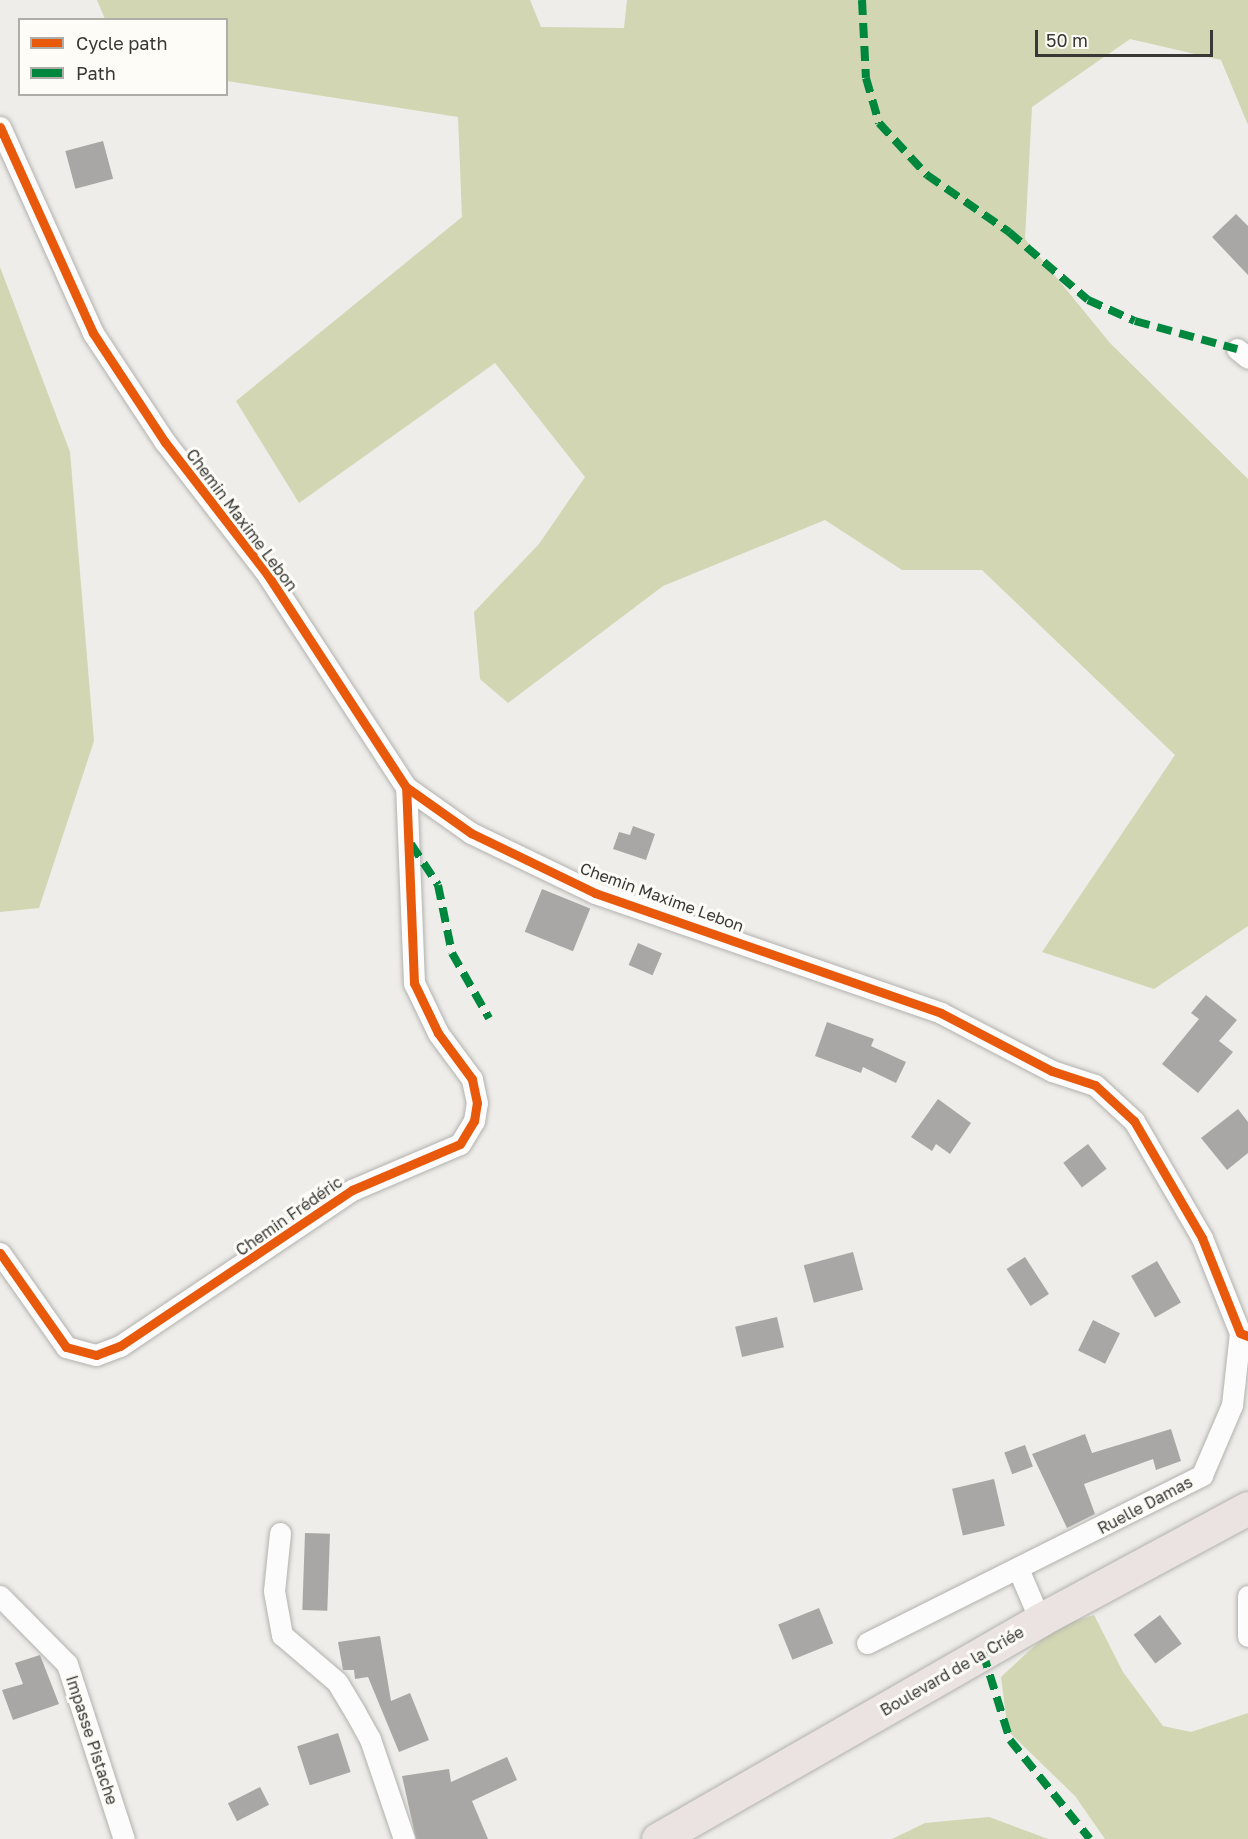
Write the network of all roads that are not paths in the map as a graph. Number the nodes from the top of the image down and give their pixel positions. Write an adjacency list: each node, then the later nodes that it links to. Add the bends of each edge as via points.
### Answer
1 (0, 127): 2 (street, Chemin Maxime Lebon, via 93,333 165,442 267,573)
2 (406, 787): 3 (street, Chemin Frédéric, via 414,983 438,1033 472,1078 477,1103 474,1121 460,1144 352,1190 120,1347 96,1355 66,1347); 4 (street, Chemin Maxime Lebon, via 471,833 595,893 940,1012 1052,1071 1095,1085 1134,1120 1202,1238)
3 (0, 1253)
4 (1244, 1334): 7 (street, Ruelle Damas, via 1232,1405 1202,1475)
5 (1248, 1508): 10 (main road, Boulevard de la Criée)
6 (280, 1533): 14 (street, via 274,1591 282,1635 337,1682 355,1712 370,1738)
7 (1019, 1570): 10 (street); 12 (street, Ruelle Damas)
8 (0, 1596): 13 (street, Impasse Pistache, via 67,1664)
9 (1248, 1596): 11 (street)
10 (1040, 1620): 15 (main road, Boulevard de la Criée)
11 (1248, 1636)
12 (867, 1643)
13 (124, 1839)
14 (404, 1839)
15 (658, 1839)

